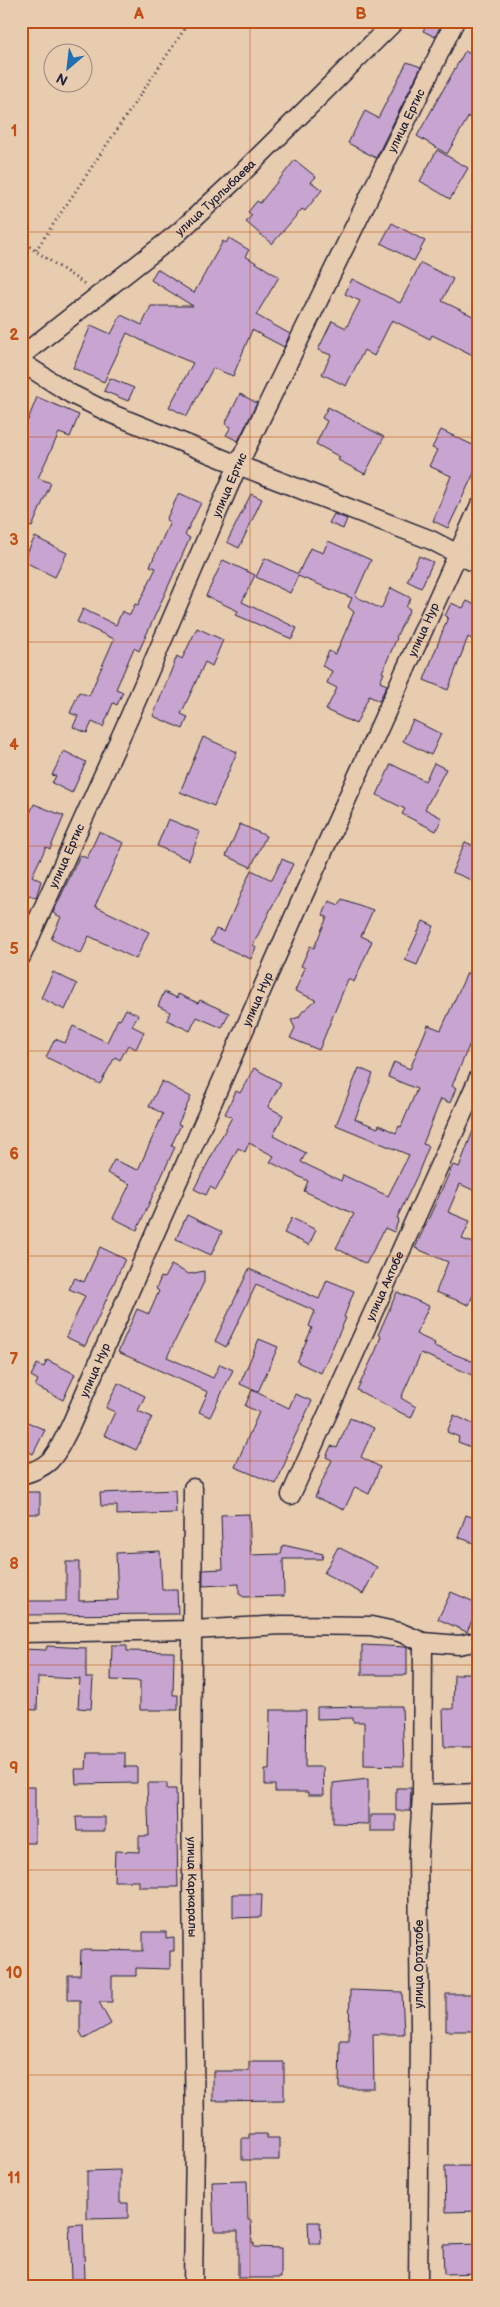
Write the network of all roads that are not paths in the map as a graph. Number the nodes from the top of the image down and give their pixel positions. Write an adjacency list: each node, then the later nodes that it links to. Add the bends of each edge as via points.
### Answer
1 (395, 21): 3 (street, улица Турлыбаева, via 179,232)
2 (455, 21): 5 (street, улица Ертис)
3 (21, 356)
4 (21, 362): 5 (street, via 112,414)
5 (238, 466): 7 (street); 9 (street, улица Ертис)
6 (479, 507): 7 (street, улица Нур)
7 (458, 552): 8 (street); 11 (street, улица Нур, via 197,1134 70,1427 48,1464)
8 (479, 565)
9 (21, 957)
10 (479, 1077): 13 (street, улица Актобе)
11 (21, 1475)
12 (193, 1488): 14 (street, улица Каркаралы)
13 (290, 1496)
14 (192, 1630): 15 (street); 17 (street, via 282,1625 371,1626); 20 (street, улица Каркаралы)
15 (21, 1633)
16 (479, 1641): 17 (street, via 459,1645)
17 (423, 1642): 19 (street, улица Ортатобе)
18 (479, 1793): 19 (street)
19 (422, 1796): 21 (street, улица Ортатобе, via 418,1858)
20 (193, 2286)
21 (418, 2286)

